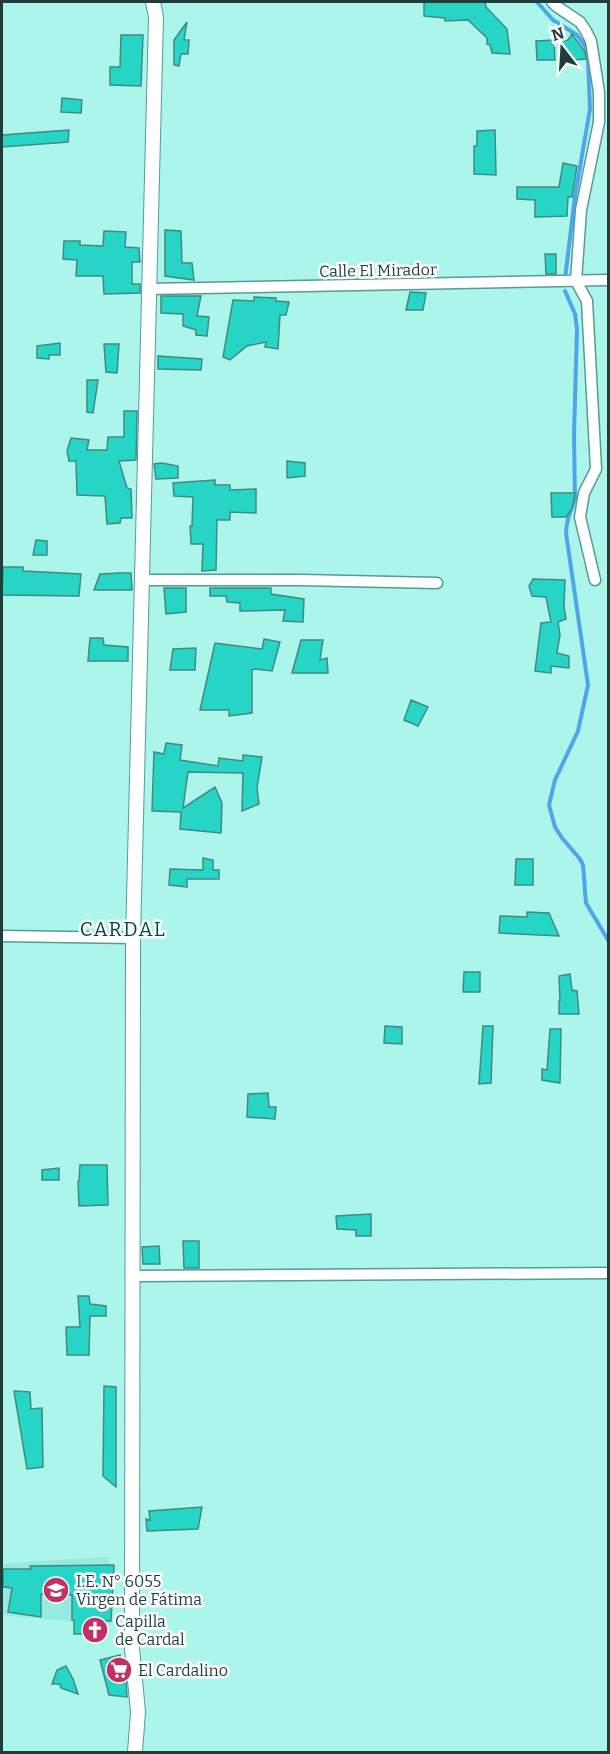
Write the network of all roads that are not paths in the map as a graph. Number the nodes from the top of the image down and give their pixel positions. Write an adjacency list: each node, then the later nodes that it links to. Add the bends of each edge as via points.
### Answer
1 (153, 2): 5 (street, via 156,17)
2 (552, 2): 4 (street, via 586,31 599,92 599,122 581,210)
3 (609, 280): 4 (street, Calle El Mirador)
4 (576, 281): 5 (street, Calle El Mirador); 7 (street, via 587,301 596,469 584,493 580,517)
5 (148, 290): 6 (street)
6 (141, 580): 8 (street); 10 (street)
7 (595, 580)
8 (437, 583)
9 (2, 936): 10 (street)
10 (133, 938): 12 (street)
11 (609, 1273): 12 (street)
12 (133, 1276): 13 (street, via 132,1648 138,1712)
13 (135, 1752)

